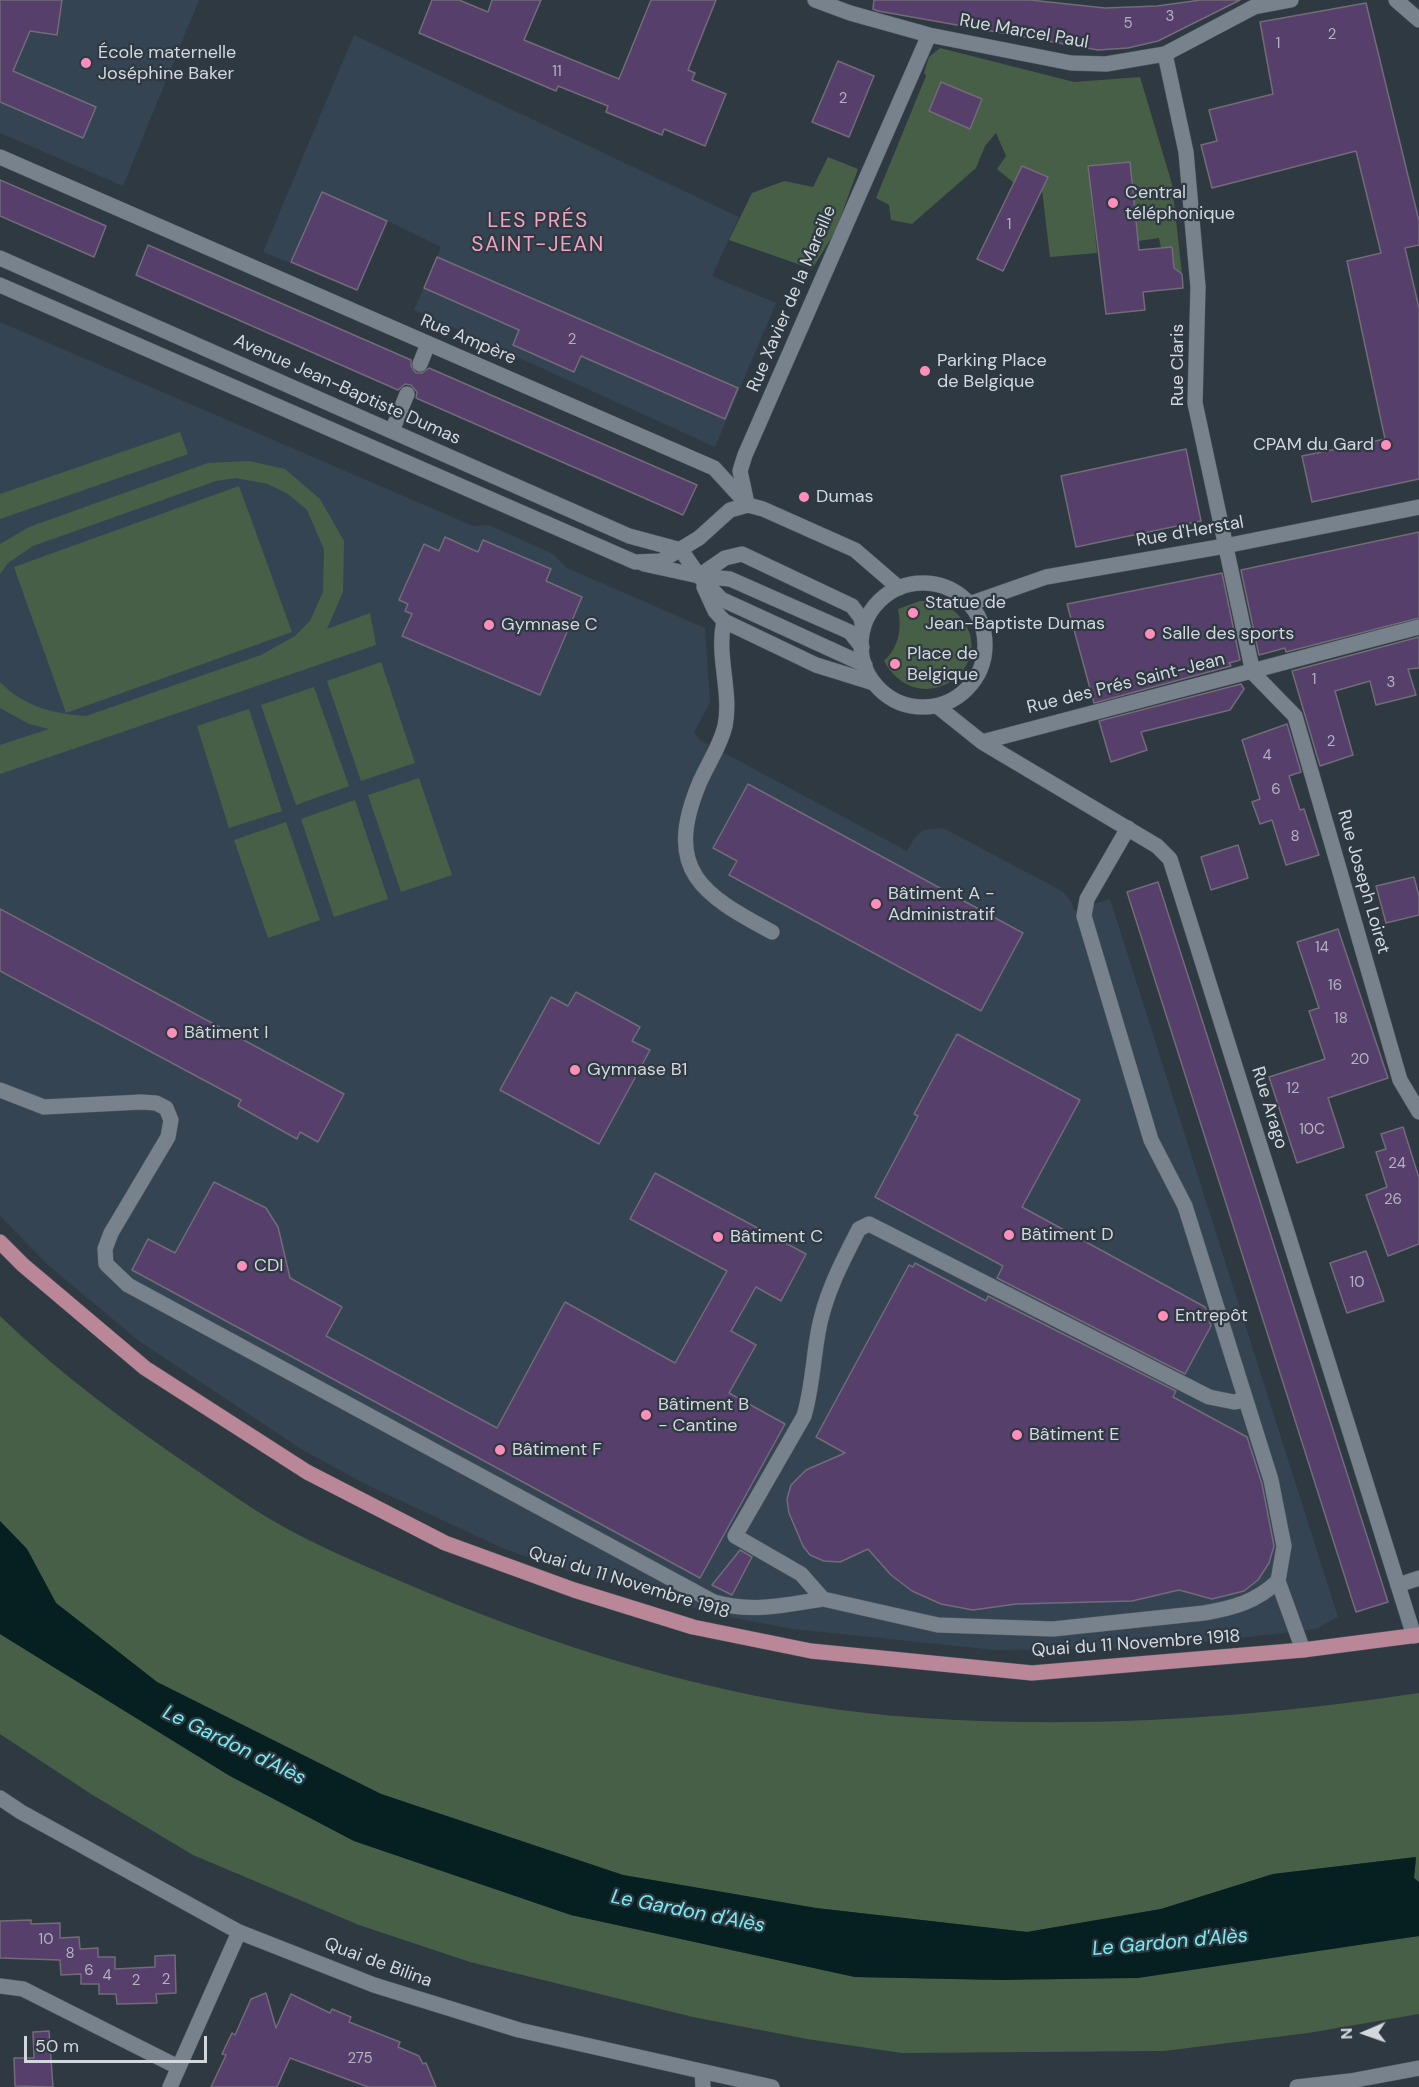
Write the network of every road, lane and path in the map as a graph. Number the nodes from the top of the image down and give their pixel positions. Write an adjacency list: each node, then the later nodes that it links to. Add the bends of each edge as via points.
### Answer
1 (815, 0): 5 (street, Rue Marcel Paul)
2 (1291, 0): 6 (street, Rue Marcel Paul, via 1254,7)
3 (1396, 0): 4 (street)
4 (1419, 20)
5 (929, 35): 6 (street, Rue Marcel Paul, via 1071,63 1106,64); 14 (street, Rue Xavier de la Mareille, via 746,455 740,471)
6 (1165, 54): 16 (street, Rue Claris, via 1186,152 1198,287 1196,403)
7 (0, 157): 10 (street, Rue Ampère)
8 (0, 258): 13 (street, Avenue Jean-Baptiste Dumas)
9 (0, 285): 18 (street)
10 (428, 344): 11 (street); 14 (street, Rue Ampère, via 714,468)
11 (420, 364)
12 (407, 394): 13 (street)
13 (392, 431): 17 (street, Avenue Jean-Baptiste Dumas, via 629,536)
14 (748, 505): 17 (street, via 730,510); 20 (street, Rue Ampère, via 763,508 855,550)
15 (1419, 507): 16 (street, Rue d'Herstal)
16 (1225, 546): 21 (street, Rue d'Herstal, via 1046,578); 27 (street, Rue Claris)
17 (681, 550): 18 (street, via 661,561); 19 (street)
18 (635, 562): 19 (street)
19 (699, 576): 22 (street, via 715,611); 24 (street, via 725,558 742,554 857,609); 25 (street, via 730,579 850,632); 26 (street, via 721,599)
20 (899, 588): 21 (street, via 925,583 944,587); 24 (street, via 884,597)
21 (969, 604): 29 (street, via 982,625 984,660 962,694)
22 (724, 621): 28 (street, via 816,664); 32 (street, via 725,722 722,738 691,805 686,830 688,856 693,871 716,901)
23 (1419, 627): 27 (street, Rue des Prés Saint-Jean)
24 (863, 629): 25 (street)
25 (862, 647): 26 (street)
26 (865, 665): 28 (street)
27 (1253, 673): 30 (street, Rue des Prés Saint-Jean); 34 (street, Rue Joseph Loiret, via 1295,716 1400,1080)
28 (874, 682): 29 (street, via 897,701 922,708)
29 (937, 706): 30 (street, Rue Arago)
30 (982, 742): 31 (street, Rue Arago)
31 (1128, 828): 36 (street, via 1087,899 1084,916 1151,1140 1185,1206); 39 (street, Rue Arago, via 1170,859)
32 (772, 932)
33 (0, 1090): 40 (street, via 44,1107 141,1102 166,1108 171,1120 168,1137 111,1233 105,1250 106,1264 128,1285 714,1602 734,1608 780,1607)
34 (1419, 1112)
35 (0, 1242): 42 (main road, Quai du 11 Novembre 1918, via 145,1368 307,1472 445,1543 574,1590 693,1627 811,1651 1032,1673)
36 (1245, 1400): 38 (street, via 1271,1480 1284,1545); 40 (street, via 1209,1397 869,1224 859,1229 827,1296 804,1416 735,1536 801,1574)
37 (1419, 1578): 39 (street)
38 (1278, 1581): 40 (street, via 1252,1601 1227,1609 1053,1629 938,1625); 42 (street)
39 (1398, 1585): 41 (street, Rue Arago)
40 (822, 1599)
41 (1417, 1635): 42 (main road, Quai du 11 Novembre 1918)
42 (1303, 1650)
43 (0, 1798): 44 (street, Quai de Bilina)
44 (239, 1932): 46 (street); 48 (street, Quai de Bilina, via 374,1985 519,2030)
45 (0, 1986): 46 (street, via 23,1989)
46 (178, 2067): 50 (street)
47 (1419, 2068): 49 (street)
48 (703, 2079): 51 (street, Quai de Bilina)
49 (1349, 2084): 52 (street)
50 (170, 2087)
51 (772, 2087)
52 (1297, 2087)

